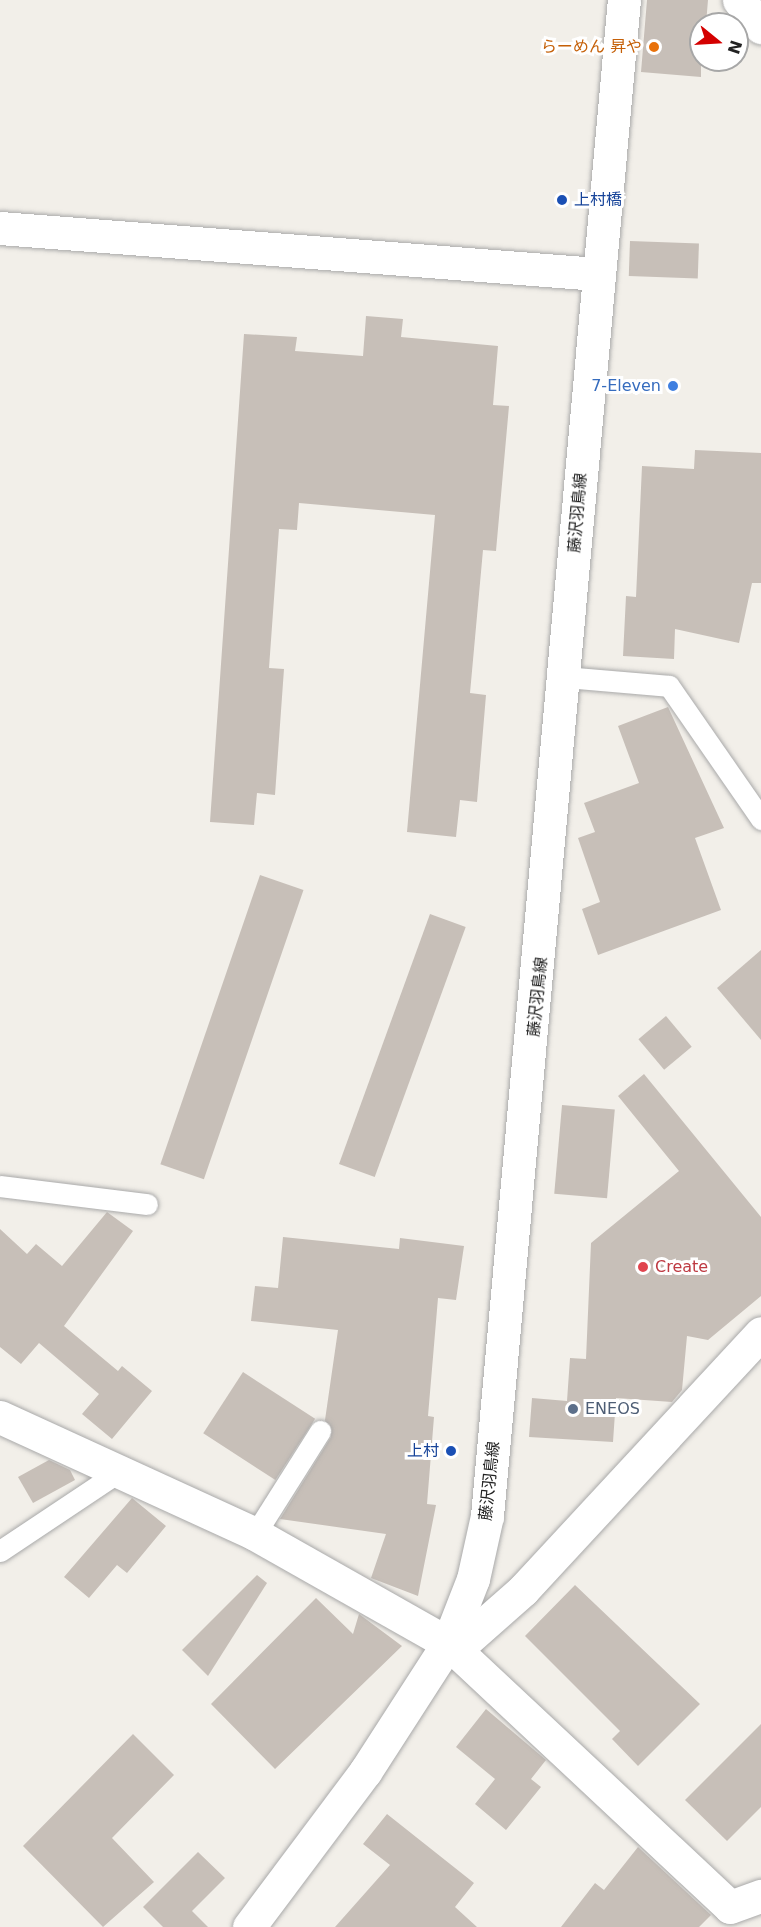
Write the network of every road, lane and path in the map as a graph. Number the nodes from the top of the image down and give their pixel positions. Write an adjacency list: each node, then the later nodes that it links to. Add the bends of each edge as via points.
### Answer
1 (624, 0): 5 (street, 藤沢羽鳥線)
2 (739, 0): 3 (street)
3 (761, 27)
4 (0, 228): 5 (street)
5 (598, 274): 6 (street, 藤沢羽鳥線)
6 (565, 676): 7 (lane, via 669,686); 16 (street, 藤沢羽鳥線, via 487,1516 473,1579)
7 (761, 819)
8 (0, 1186): 9 (lane)
9 (147, 1204)
10 (761, 1333): 16 (street, via 523,1590)
11 (0, 1417): 13 (street)
12 (320, 1431): 14 (lane)
13 (123, 1469): 14 (street); 15 (lane)
14 (255, 1534): 16 (street)
15 (0, 1551)
16 (451, 1646): 18 (street); 19 (street, 藤沢羽鳥線, via 365,1772)
17 (761, 1896): 18 (street)
18 (733, 1917)
19 (249, 1927)

